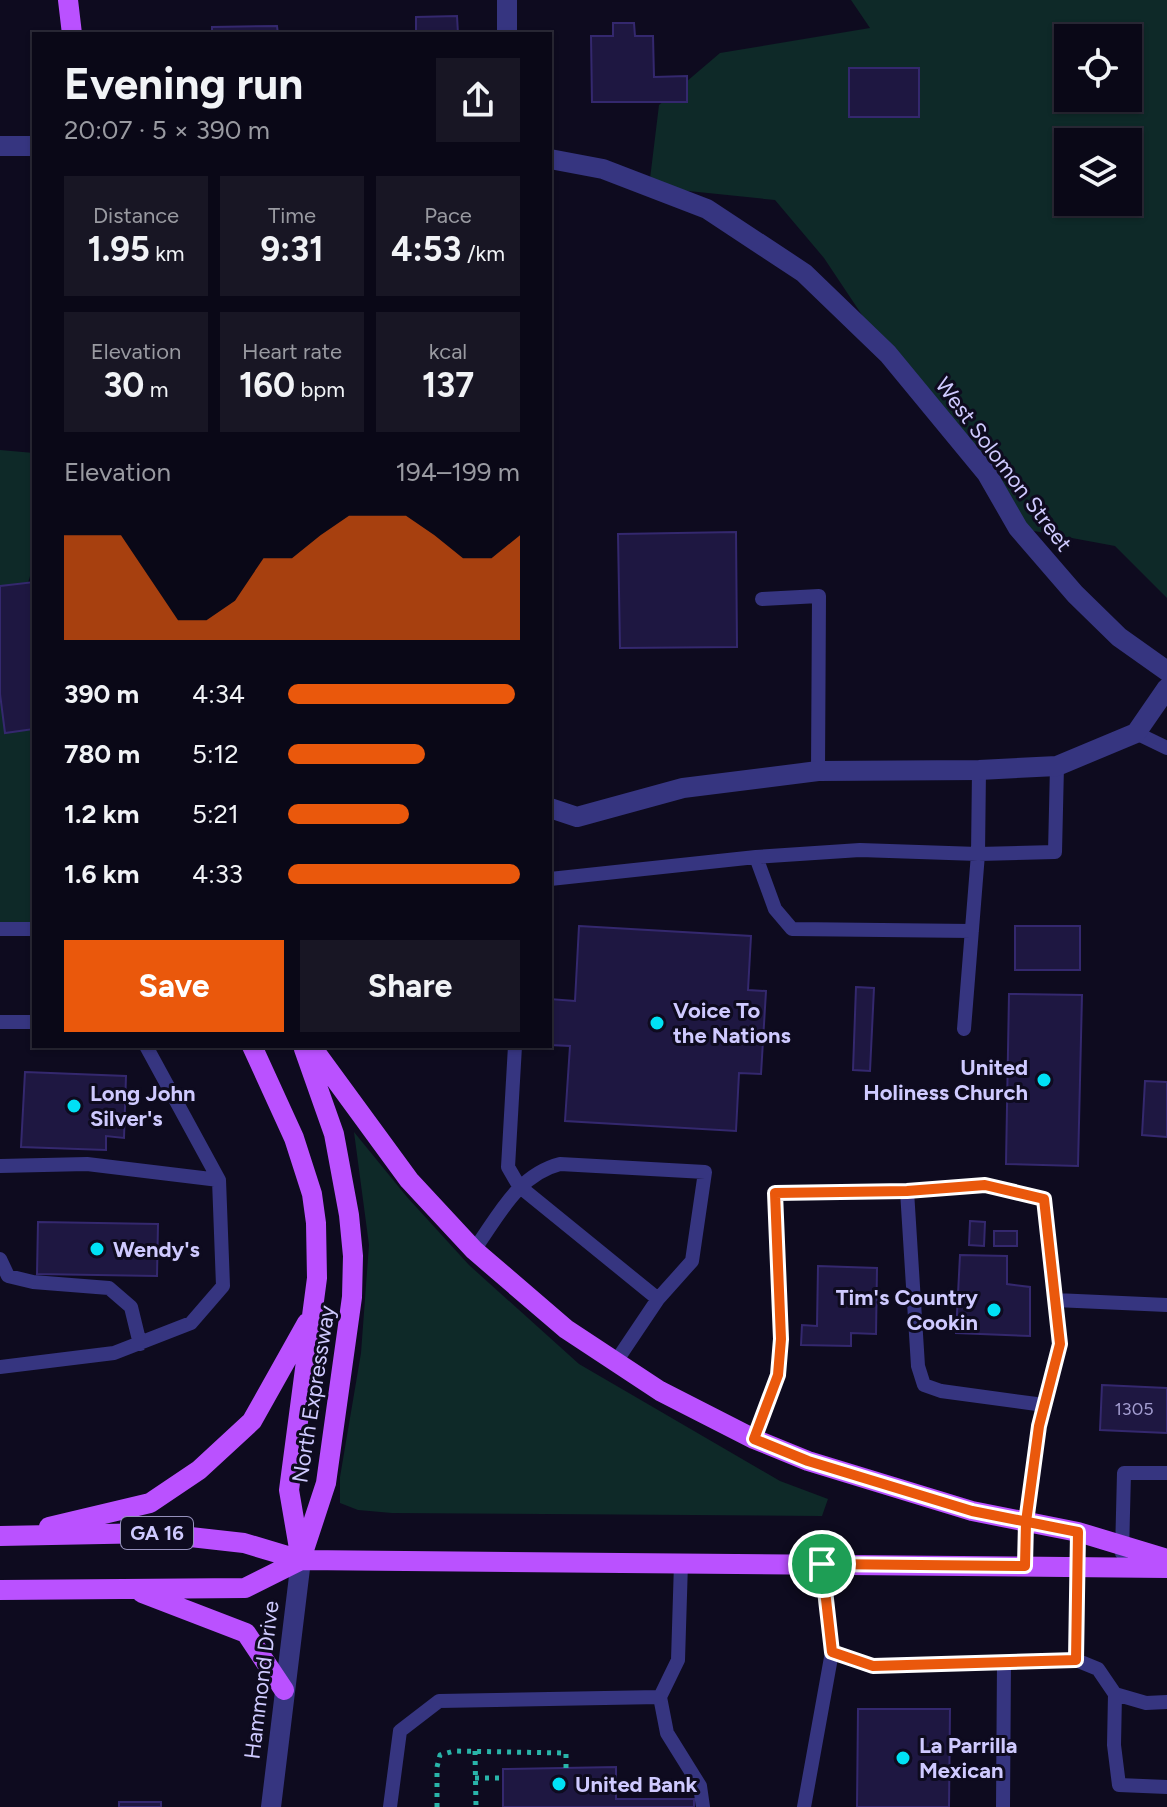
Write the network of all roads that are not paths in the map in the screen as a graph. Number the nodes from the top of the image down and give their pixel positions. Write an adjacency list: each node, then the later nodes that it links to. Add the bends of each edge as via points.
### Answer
1 (68, 0): 3 (main road)
2 (507, 0): 4 (street)
3 (72, 32)
4 (507, 32)
5 (0, 146): 6 (street)
6 (32, 146)
7 (552, 159): 9 (street, West Solomon Street, via 603,169 707,209 804,273 888,354 987,474 1018,528 1075,594 1119,637)
8 (762, 599): 15 (lane, via 819,596)
9 (1167, 671)
10 (1167, 688): 11 (street)
11 (1136, 733): 12 (lane); 13 (street)
12 (1167, 748)
13 (1057, 766): 14 (street); 17 (lane, via 1055,852)
14 (979, 770): 15 (street); 17 (lane)
15 (818, 771): 16 (street, via 683,788 577,817)
16 (552, 809)
17 (978, 854): 18 (lane, via 860,850); 22 (lane)
18 (756, 857): 19 (lane); 22 (lane, via 775,909 792,929)
19 (552, 879)
20 (0, 929): 21 (lane)
21 (32, 929)
22 (972, 931): 25 (lane)
23 (0, 1022): 24 (lane)
24 (32, 1022)
25 (964, 1029)
26 (147, 1048): 32 (lane)
27 (253, 1048): 40 (main road, North Expressway, via 294,1138 312,1194 318,1253)
28 (304, 1048): 52 (main road, North Expressway, via 334,1134 353,1256 326,1483)
29 (312, 1048): 35 (main road, via 409,1180)
30 (515, 1048): 33 (lane, via 508,1167)
31 (0, 1166): 32 (lane, via 87,1164)
32 (219, 1180): 41 (lane, via 223,1286 191,1323)
33 (519, 1186): 35 (lane); 37 (lane); 37 (lane, via 560,1164 705,1172 692,1261)
34 (907, 1191): 38 (lane, via 985,1185 1044,1199); 44 (lane, via 918,1366 924,1385); 45 (lane, via 775,1193 778,1375)
35 (474, 1250): 42 (main road)
36 (0, 1259): 41 (lane, via 8,1276 109,1288 131,1307)
37 (658, 1299): 42 (lane)
38 (1055, 1300): 39 (lane); 44 (lane, via 1060,1344)
39 (1167, 1305)
40 (312, 1315): 49 (main road, via 252,1421 199,1470 150,1503); 52 (main road, North Expressway, via 289,1490)
41 (140, 1344): 43 (lane, via 114,1353)
42 (615, 1363): 45 (main road)
43 (0, 1367)
44 (1044, 1405): 47 (lane)
45 (754, 1439): 47 (main road, via 808,1461)
46 (1167, 1473): 50 (lane, via 1124,1473)
47 (1026, 1522): 48 (main road); 55 (lane)
48 (1078, 1532): 50 (main road); 56 (lane)
49 (5, 1536): 52 (main road, GA 16, via 155,1533 244,1543)
50 (1122, 1544): 51 (main road); 57 (lane)
51 (1167, 1559)
52 (301, 1560): 53 (main road); 59 (main road, via 245,1588); 64 (street, Hammond Drive)
53 (681, 1563): 54 (main road); 66 (lane, via 678,1660)
54 (822, 1564): 55 (main road); 61 (lane)
55 (1025, 1566): 56 (main road)
56 (1076, 1567): 57 (main road); 62 (lane)
57 (1122, 1567): 58 (main road)
58 (1167, 1568)
59 (131, 1589): 60 (main road); 64 (main road, via 246,1633)
60 (0, 1590)
61 (832, 1652): 63 (lane, via 873,1666); 72 (lane)
62 (1076, 1660): 63 (lane); 65 (lane, via 1098,1669)
63 (1004, 1662): 73 (lane)
64 (284, 1690): 69 (street, Hammond Drive)
65 (1115, 1694): 67 (lane, via 1146,1703); 68 (lane, via 1119,1785)
66 (660, 1697): 70 (lane, via 439,1701 400,1731); 71 (lane, via 667,1733 700,1786)
67 (1167, 1702)
68 (1167, 1787)
69 (271, 1807)
70 (390, 1807)
71 (703, 1807)
72 (804, 1807)
73 (1003, 1807)

